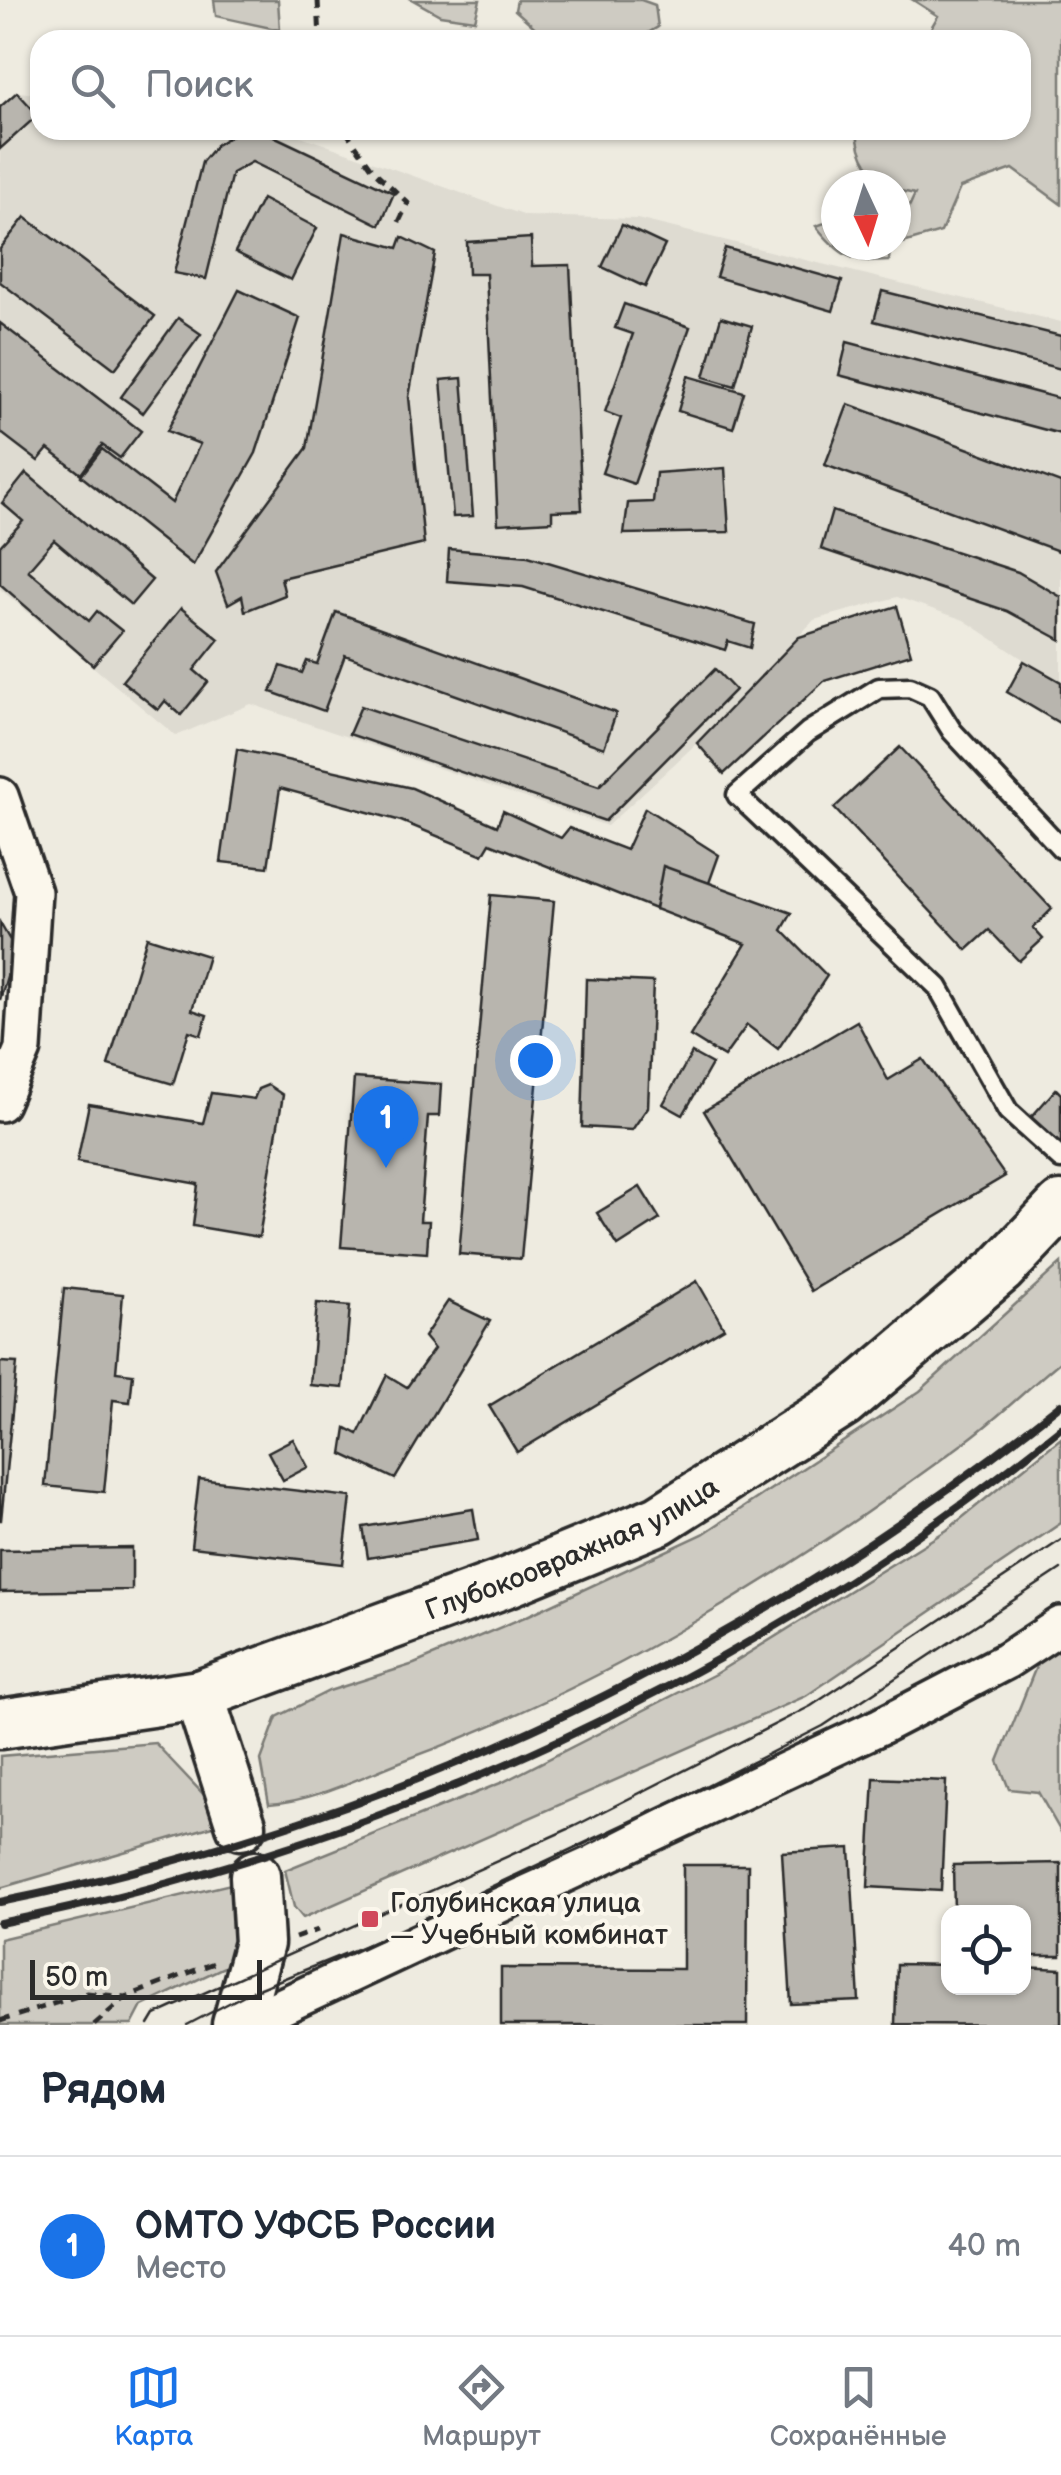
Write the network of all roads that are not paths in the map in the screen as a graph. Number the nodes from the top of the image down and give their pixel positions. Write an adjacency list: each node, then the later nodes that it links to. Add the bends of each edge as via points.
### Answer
1 (0, 796): 3 (street, via 33,892 24,1049)
2 (1061, 848): 4 (lane, via 952,732 930,696 910,687 879,688 808,732 738,795 938,987 1008,1111)
3 (0, 1103)
4 (1061, 1159)
5 (1061, 1206): 7 (main road, Глубокоовражная улица, via 1001,1269 843,1403 659,1520)
6 (1061, 1626): 11 (street, via 881,1726)
7 (200, 1695): 8 (main road, Глубокоовражная улица); 9 (main road)
8 (0, 1724)
9 (241, 1825)
10 (255, 1876): 11 (main road, via 260,1943)
11 (239, 2025)

